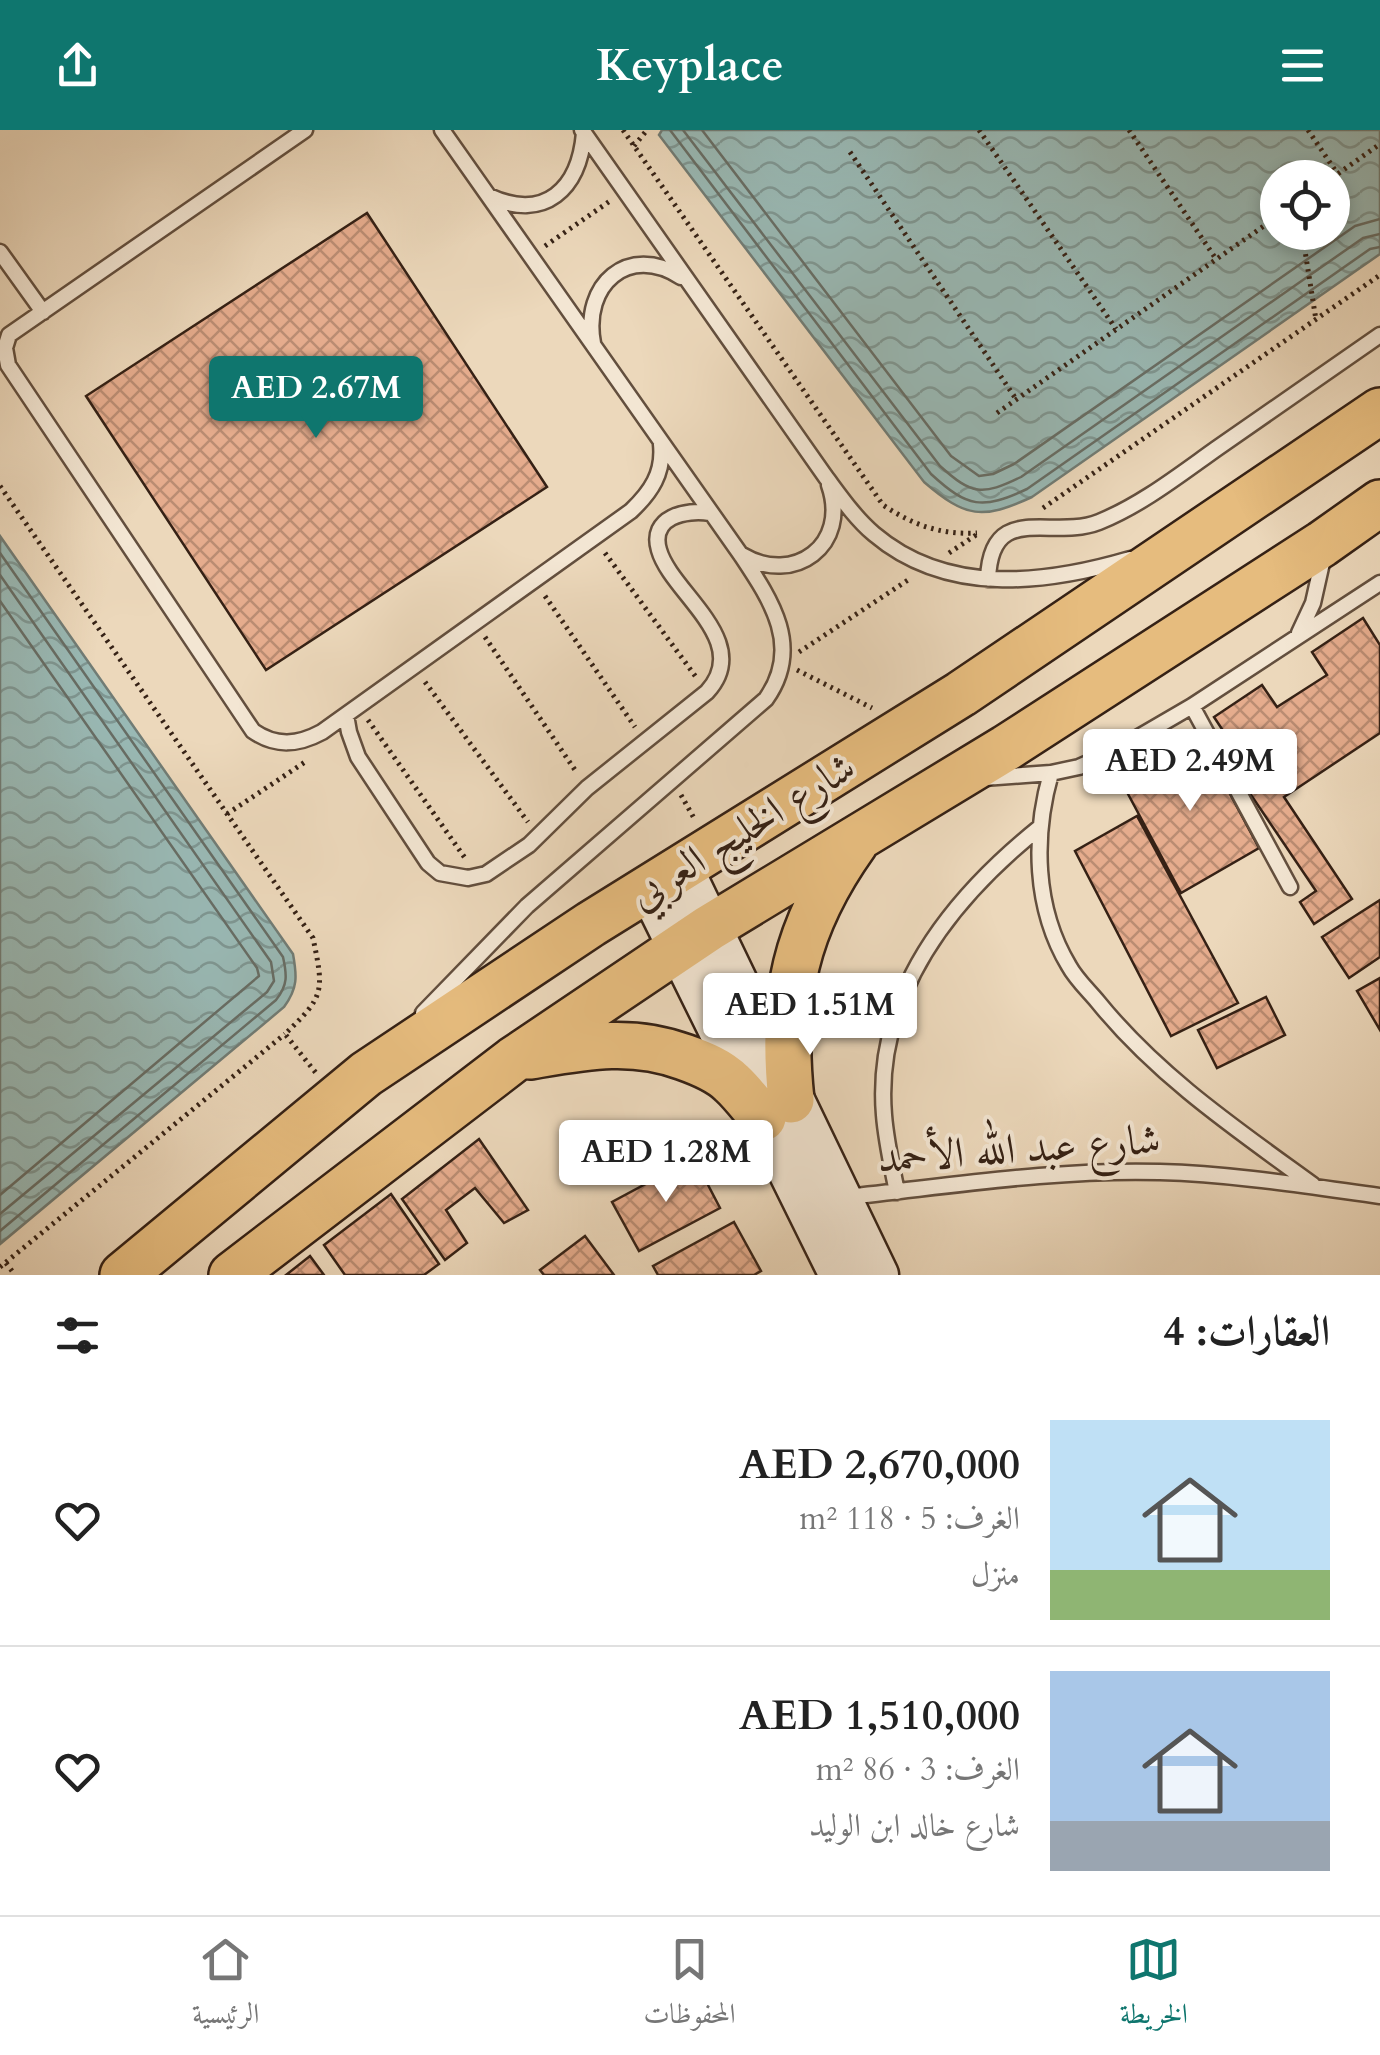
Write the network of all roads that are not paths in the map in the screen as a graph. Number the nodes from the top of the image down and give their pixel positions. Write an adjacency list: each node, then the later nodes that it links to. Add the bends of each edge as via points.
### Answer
1 (305, 130): 7 (lane)
2 (442, 130): 4 (lane)
3 (583, 132): 4 (lane, via 576,172 556,198 522,205); 6 (lane)
4 (488, 196): 9 (lane)
5 (0, 252): 7 (lane)
6 (686, 280): 9 (lane, via 652,266 610,276 593,301); 12 (lane)
7 (42, 312): 22 (lane, via 9,335 8,364 248,727 289,744 310,739)
8 (1380, 335): 18 (lane, via 1142,501 1086,526 1035,526 1006,535 989,555)
9 (594, 349): 11 (lane)
10 (1380, 411): 15 (main road, شارع الخليج العربي)
11 (661, 444): 14 (lane); 22 (lane, via 659,474 646,496)
12 (825, 476): 17 (lane, via 835,515 821,549 780,565); 18 (lane, via 895,549 930,566)
13 (1380, 504): 16 (main road, شارع الخليج العربي)
14 (710, 513): 17 (lane); 22 (lane, via 674,515 658,536 662,556 713,629 719,672 707,692 497,868 478,877 448,876 428,862 358,757 348,732)
15 (1214, 525): 18 (lane, via 1103,567); 27 (main road, شارع الخليج العربي, via 961,694)
16 (1329, 540): 20 (lane, via 1314,602); 24 (main road, شارع الخليج العربي)
17 (741, 554): 31 (lane, via 776,610 782,636 782,663 766,699 528,906)
18 (988, 580)
19 (1380, 583): 20 (lane)
20 (1296, 638): 21 (lane)
21 (1192, 706): 23 (lane, via 1113,752); 28 (lane)
22 (352, 711)
23 (1051, 773): 24 (lane); 25 (lane)
24 (954, 780): 26 (main road, شارع الخليج العربي)
25 (1039, 828): 33 (lane, via 1040,878 1069,966 1130,1042); 34 (lane, via 994,864 955,909 930,942 898,1008 884,1081)
26 (863, 833): 29 (main road, شارع الخليج العربي); 32 (main road, via 833,875 794,973)
27 (666, 878): 29 (main road); 31 (main road, شارع الخليج العربي)
28 (1290, 886)
29 (694, 938): 30 (main road, شارع الخليج العربي); 32 (main road)
30 (513, 1060): 32 (main road, via 595,1044 640,1044 706,1065); 38 (main road, شارع الخليج العربي)
31 (352, 1086): 37 (main road, شارع الخليج العربي)
32 (777, 1109): 36 (main road); 39 (main road)
33 (1317, 1188): 34 (lane, شارع عبد الله الأحمد, via 1128,1172); 35 (lane, شارع عبد الله الأحمد)
34 (896, 1192): 36 (lane, شارع عبد الله الأحمد)
35 (1380, 1196)
36 (842, 1198): 40 (main road)
37 (123, 1275)
38 (232, 1275)
39 (840, 1275)
40 (878, 1275)

